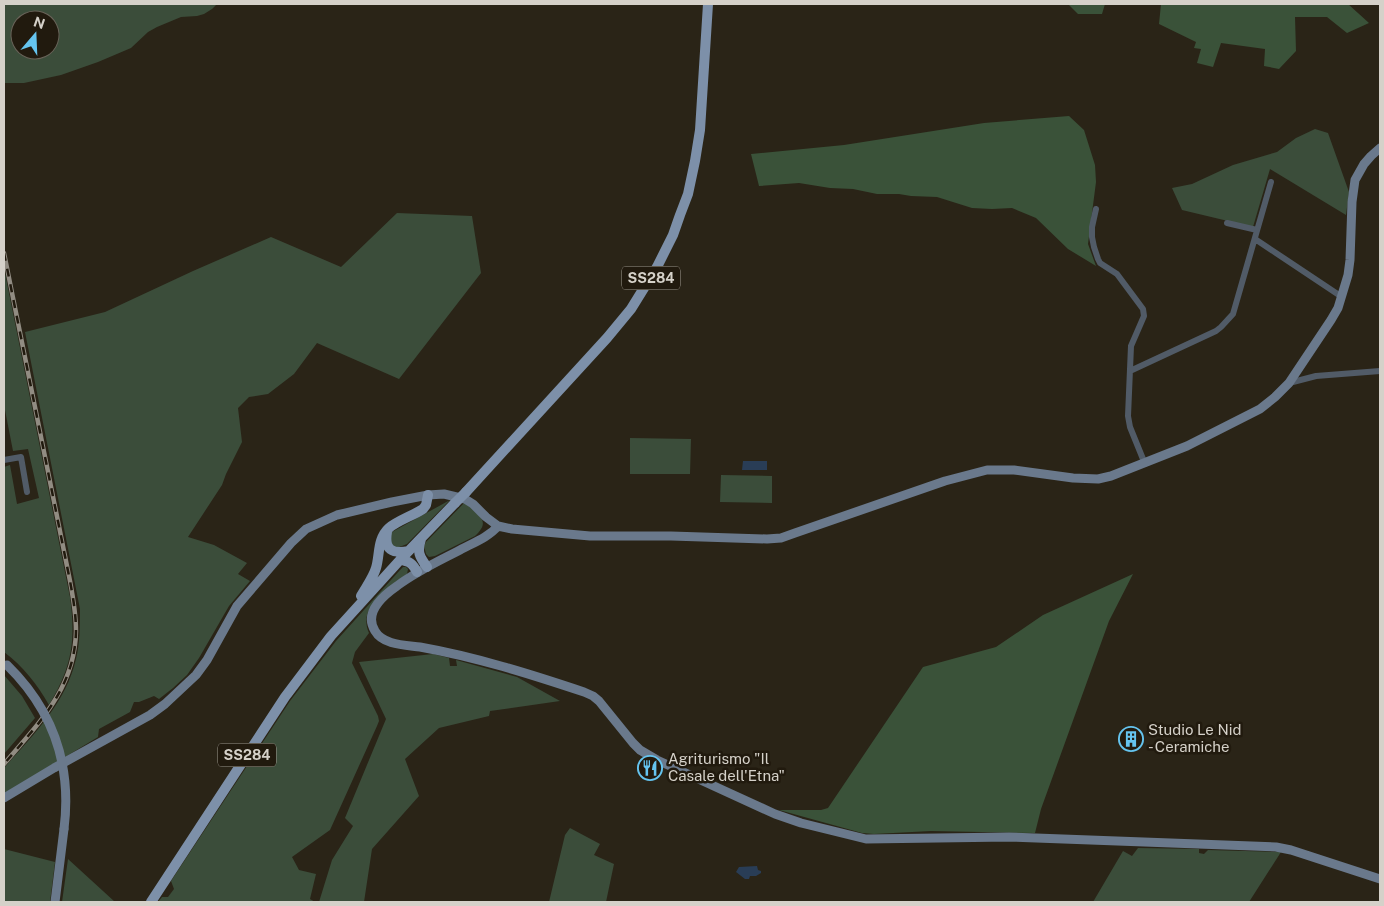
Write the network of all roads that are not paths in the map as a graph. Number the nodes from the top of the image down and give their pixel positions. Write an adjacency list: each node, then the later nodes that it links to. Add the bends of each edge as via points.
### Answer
1 (708, 4): 18 (main road, SS284, bridge, via 696,161 688,194 657,267 631,309 607,338)
2 (1380, 148): 8 (street, via 1364,164 1354,184 1350,260)
3 (1271, 182): 6 (street)
4 (1096, 209): 9 (street, via 1092,237 1100,263 1117,274 1143,309 1144,316 1132,341)
5 (1227, 222): 6 (street)
6 (1257, 230): 7 (street)
7 (1255, 239): 8 (street); 9 (street, via 1233,314 1221,327)
8 (1342, 297): 11 (street, via 1331,320)
9 (1130, 371): 13 (street, via 1128,416)
10 (1380, 371): 11 (street, via 1316,376)
11 (1289, 383): 13 (street, via 1260,409)
12 (4, 460): 14 (street, via 21,457)
13 (1145, 464): 16 (street, via 1098,479 987,470 945,481 781,538 590,536)
14 (27, 492)
15 (428, 495): 16 (street, via 444,494 465,499); 17 (main road, via 423,509); 24 (street, via 337,516 298,536 237,606 196,675 165,704)
16 (498, 526): 21 (street, via 484,538)
17 (387, 529): 19 (main road, via 389,549 400,553); 22 (main road, via 378,550 373,576)
18 (421, 539): 19 (main road, SS284); 21 (main road, via 418,547)
19 (409, 551): 20 (main road, SS284)
20 (400, 560): 21 (main road, via 407,560); 22 (main road, SS284)
21 (422, 570): 25 (street, via 376,605 371,618 378,636 386,641 496,664 593,696 633,743 648,755 789,820 866,839 1009,838 1276,847)
22 (351, 613): 27 (main road, SS284, via 285,698)
23 (6, 664): 26 (street, bridge, via 38,702 59,746 65,774 66,815)
24 (4, 798)
25 (1380, 879)
26 (55, 902)
27 (151, 902)

